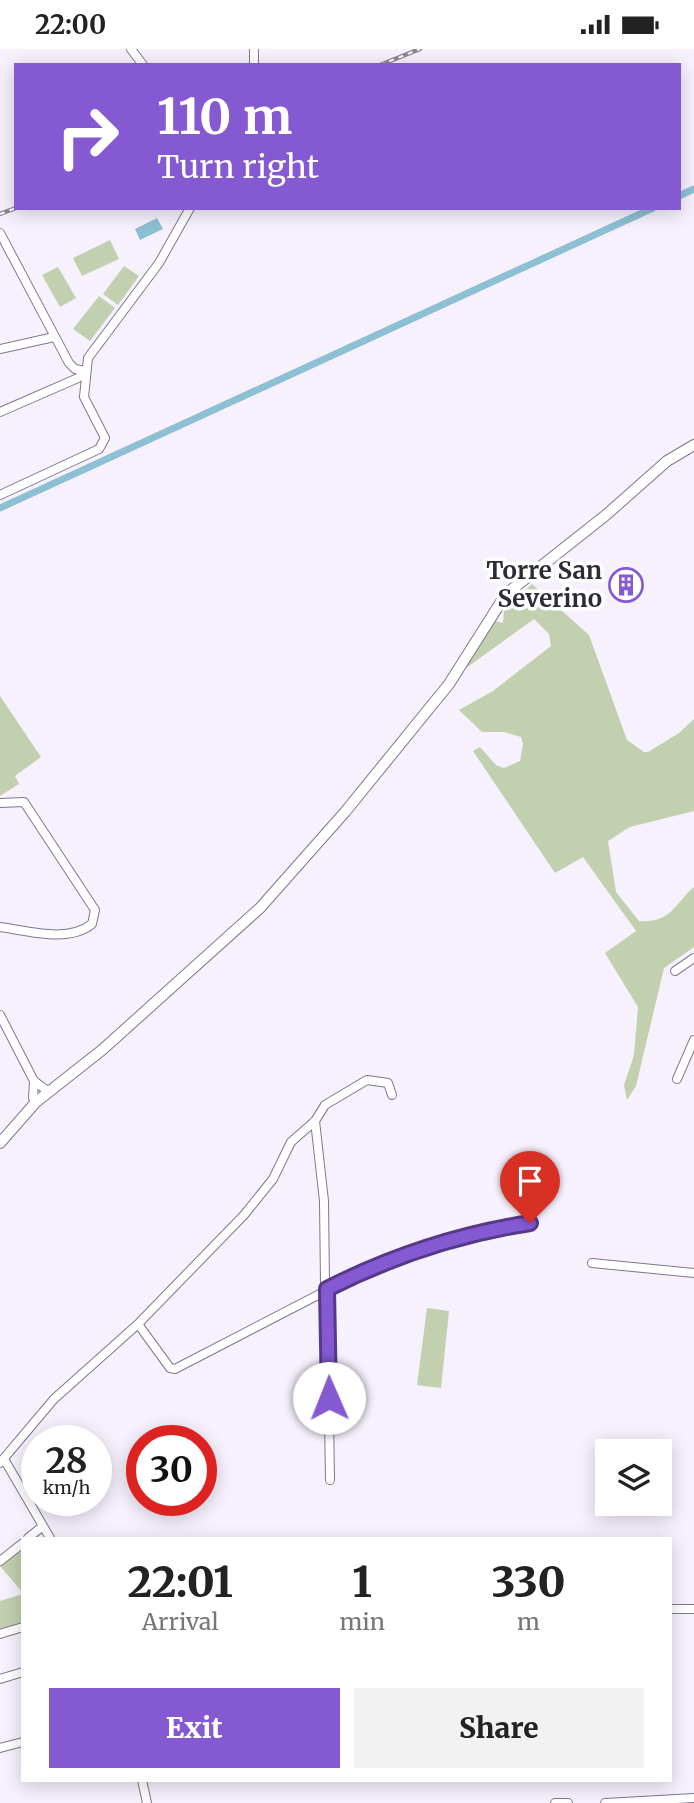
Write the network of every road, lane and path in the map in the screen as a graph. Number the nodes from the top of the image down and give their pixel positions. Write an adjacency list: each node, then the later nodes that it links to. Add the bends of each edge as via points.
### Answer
1 (189, 210): 5 (street, via 159,263 88,358)
2 (0, 233): 3 (street)
3 (54, 337): 4 (street); 5 (street, via 69,363)
4 (0, 349)
5 (85, 371): 6 (street); 8 (street, via 84,397 104,438 100,450)
6 (0, 412)
7 (694, 445): 17 (street, via 667,461 506,594 449,684 260,908)
8 (0, 495)
9 (0, 803): 10 (street, via 24,802 95,910 92,924 70,934)
10 (0, 927)
11 (694, 958): 12 (street)
12 (675, 971)
13 (0, 1015): 16 (street)
14 (694, 1040): 15 (street)
15 (677, 1079)
16 (34, 1081): 17 (street); 19 (street)
17 (49, 1092): 19 (street)
18 (392, 1095): 20 (street, via 388,1083 367,1080 325,1105)
19 (36, 1102): 21 (street)
20 (315, 1121): 25 (street, via 324,1201); 26 (street, via 291,1142 273,1179 244,1216)
21 (0, 1143)
22 (530, 1223): 25 (street, via 475,1233)
23 (592, 1263): 24 (street)
24 (694, 1273)
25 (326, 1286): 26 (street, via 175,1369); 28 (street)
26 (138, 1325): 27 (street, via 54,1399)
27 (2, 1461): 29 (street)
28 (330, 1480)
29 (43, 1526): 30 (street); 31 (street)
30 (29, 1537)
31 (49, 1537)
32 (21, 1545): 33 (street)
33 (0, 1561)
34 (672, 1609): 35 (street)
35 (694, 1609)
36 (21, 1628): 37 (street)
37 (0, 1634)
38 (21, 1673): 39 (street)
39 (0, 1679)
40 (21, 1743): 41 (street)
41 (0, 1748)
42 (142, 1782): 44 (street)
43 (694, 1798): 47 (street)
44 (147, 1803)
45 (555, 1803): 46 (street)
46 (568, 1803)
47 (605, 1803)

